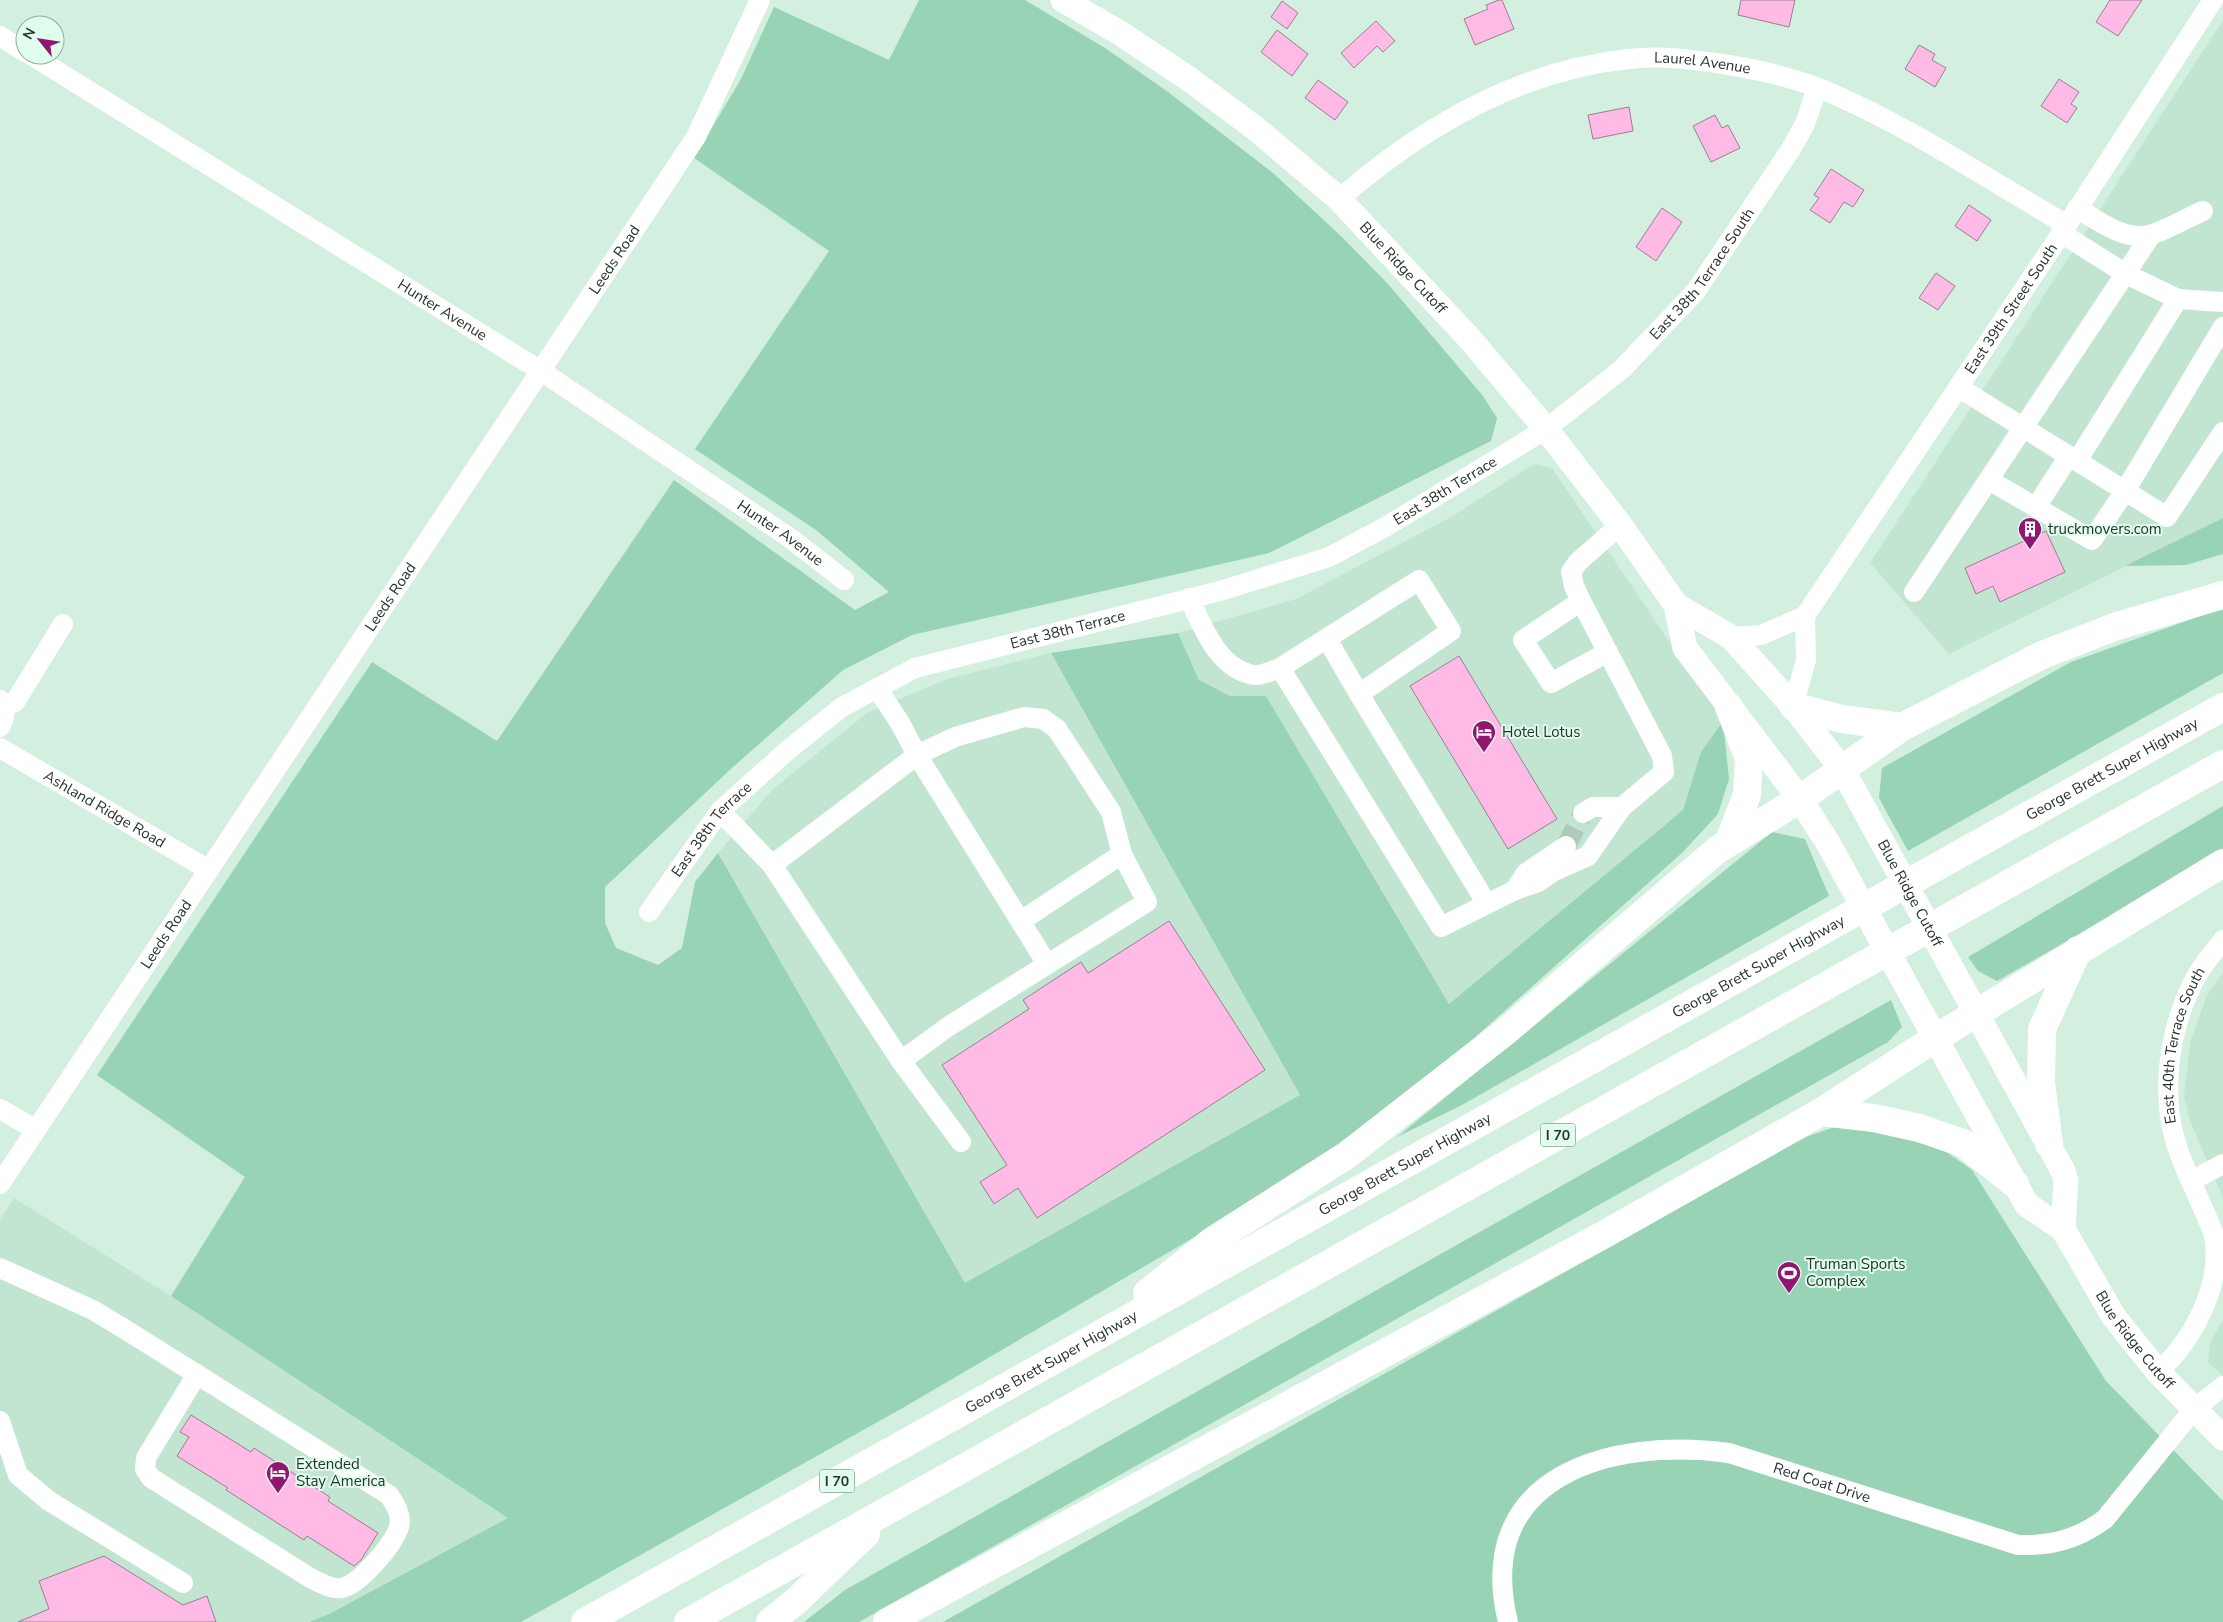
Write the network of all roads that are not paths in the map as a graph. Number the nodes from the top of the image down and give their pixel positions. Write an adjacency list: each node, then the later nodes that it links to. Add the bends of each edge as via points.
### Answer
1 (760, 0): 16 (street, Leeds Road, via 696,137)
2 (1063, 0): 8 (main road, Blue Ridge Cutoff, via 1189,79 1255,128)
3 (2209, 1): 10 (street, East 39th Street South)
4 (0, 36): 5 (street)
5 (15, 46)
6 (47, 65): 16 (street, Hunter Avenue)
7 (1817, 88): 8 (street, Laurel Avenue, via 1762,71 1697,60 1631,58 1584,65 1515,86 1458,113 1397,152); 10 (street, Laurel Avenue, via 1878,115); 19 (street, East 38th Terrace South, via 1796,141 1696,291 1622,369)
8 (1339, 199): 19 (main road, Blue Ridge Cutoff, via 1469,338)
9 (2203, 211): 11 (street)
10 (2068, 222): 11 (street, via 2112,228 2132,235); 12 (street); 17 (street, East 39th Street South)
11 (2151, 235): 12 (street)
12 (2126, 274): 13 (street); 18 (street)
13 (2178, 299): 14 (street); 21 (street)
14 (2223, 302)
15 (2223, 327): 23 (street)
16 (541, 371): 26 (street, Hunter Avenue, via 790,538); 59 (street, Leeds Road)
17 (1958, 387): 18 (street); 32 (street, East 39th Street South)
18 (2024, 428): 21 (street); 22 (street)
19 (1546, 429): 25 (main road, Blue Ridge Cutoff); 29 (street, East 38th Terrace, via 1330,557)
20 (2223, 432): 23 (street, via 2167,517)
21 (2073, 458): 23 (street); 24 (street)
22 (1989, 480): 24 (street); 27 (street)
23 (2125, 491): 24 (street, via 2092,540)
24 (2036, 507)
25 (1620, 525): 30 (street, via 1571,572); 31 (main road, Blue Ridge Cutoff)
26 (844, 580)
27 (1914, 592)
28 (2223, 595): 45 (highway, via 2116,626 2042,655)
29 (1189, 598): 37 (street, via 1204,631 1230,666 1255,676); 38 (street, East 38th Terrace, via 915,668)
30 (1581, 601): 36 (street); 36 (street, via 1523,640 1551,683)
31 (1676, 606): 34 (main road, Blue Ridge Cutoff); 42 (main road, Blue Ridge Cutoff, via 1684,648)
32 (1804, 616): 34 (street, via 1761,635); 41 (street, via 1806,660)
33 (63, 624): 40 (street, via 15,702)
34 (1730, 637): 41 (main road, Blue Ridge Cutoff)
35 (1326, 639): 37 (street); 39 (street); 39 (street, via 1419,580 1451,631)
36 (1608, 652): 51 (street, via 1662,756 1664,772)
37 (1280, 668): 61 (street, via 1441,927)
38 (877, 688): 47 (street); 52 (street, East 38th Terrace, via 842,707)
39 (1359, 694): 61 (street)
40 (2, 703): 44 (street, via 4,718)
41 (1793, 706): 45 (highway, via 1842,719); 49 (main road, Blue Ridge Cutoff)
42 (1729, 707): 50 (main road, Blue Ridge Cutoff); 54 (highway, via 1749,759 1747,795)
43 (2223, 707): 81 (highway, George Brett Super Highway / I 70)
44 (0, 727)
45 (1902, 727): 49 (highway)
46 (0, 748): 59 (street, Ashland Ridge Road)
47 (917, 755): 56 (street, via 955,737 1024,717 1043,719 1057,730 1111,812); 58 (street); 63 (street)
48 (2223, 764): 88 (highway, I 70)
49 (1842, 769): 50 (highway); 67 (main road, Blue Ridge Cutoff)
50 (1800, 799): 54 (highway); 68 (main road, Blue Ridge Cutoff, via 1828,843)
51 (1622, 807): 53 (street, via 1593,807); 60 (street, via 1588,856)
52 (720, 811): 58 (street); 62 (street, East 38th Terrace)
53 (1583, 813)
54 (1728, 843): 81 (highway, via 1505,1032 1347,1155 1212,1241)
55 (1566, 846): 60 (street, via 1526,873)
56 (1122, 854): 63 (street); 66 (street, via 1147,902)
57 (2223, 863): 65 (highway)
58 (772, 865): 69 (street)
59 (209, 870): 72 (street, Leeds Road)
60 (1515, 890): 61 (street)
61 (1488, 904)
62 (649, 912)
63 (1020, 921): 66 (street)
64 (2223, 940): 76 (street, East 40th Terrace South, via 2197,976 2182,1006 2173,1039 2168,1084 2170,1118)
65 (2078, 950): 67 (highway); 74 (highway, via 2042,1029 2041,1082)
66 (1047, 964): 69 (street, via 949,1026)
67 (1975, 1014): 68 (highway); 74 (main road, Blue Ridge Cutoff)
68 (1934, 1039): 71 (highway); 78 (main road, Blue Ridge Cutoff)
69 (901, 1061): 73 (street)
70 (0, 1110): 72 (street)
71 (1821, 1112): 78 (highway, via 1874,1118 1963,1143); 93 (highway, via 1595,1239)
72 (36, 1130): 77 (street, Leeds Road)
73 (960, 1142)
74 (2050, 1144): 79 (main road, Blue Ridge Cutoff, via 2066,1182)
75 (2223, 1164): 76 (street)
76 (2191, 1181): 82 (street, East 40th Terrace South, via 2215,1236 2216,1277 2200,1322)
77 (0, 1184)
78 (2015, 1184): 79 (main road, Blue Ridge Cutoff, via 2027,1205)
79 (2063, 1229): 82 (main road, Blue Ridge Cutoff, via 2114,1317)
80 (0, 1268): 83 (street, via 92,1310)
81 (1088, 1341): 90 (highway, George Brett Super Highway / I 70)
82 (2158, 1372): 85 (main road, Blue Ridge Cutoff)
83 (197, 1374): 83 (street, via 389,1494 398,1508 399,1525 389,1545 357,1581 341,1589 312,1580 151,1478 145,1469 146,1458)
84 (2223, 1386): 85 (street, Red Coat Drive)
85 (2194, 1410): 87 (main road, Blue Ridge Cutoff); 94 (street, Red Coat Drive, via 2105,1519 2089,1531 2060,1543 2035,1546 2018,1546 1998,1540 1729,1453 1650,1450 1601,1460 1549,1483 1522,1510 1502,1558 1502,1598)
86 (0, 1421): 89 (street, via 18,1475 50,1501)
87 (2223, 1438)
88 (894, 1506): 91 (highway, I 70); 92 (highway)
89 (183, 1583)
90 (585, 1622)
91 (688, 1622)
92 (770, 1622)
93 (887, 1622)
94 (1508, 1622)

